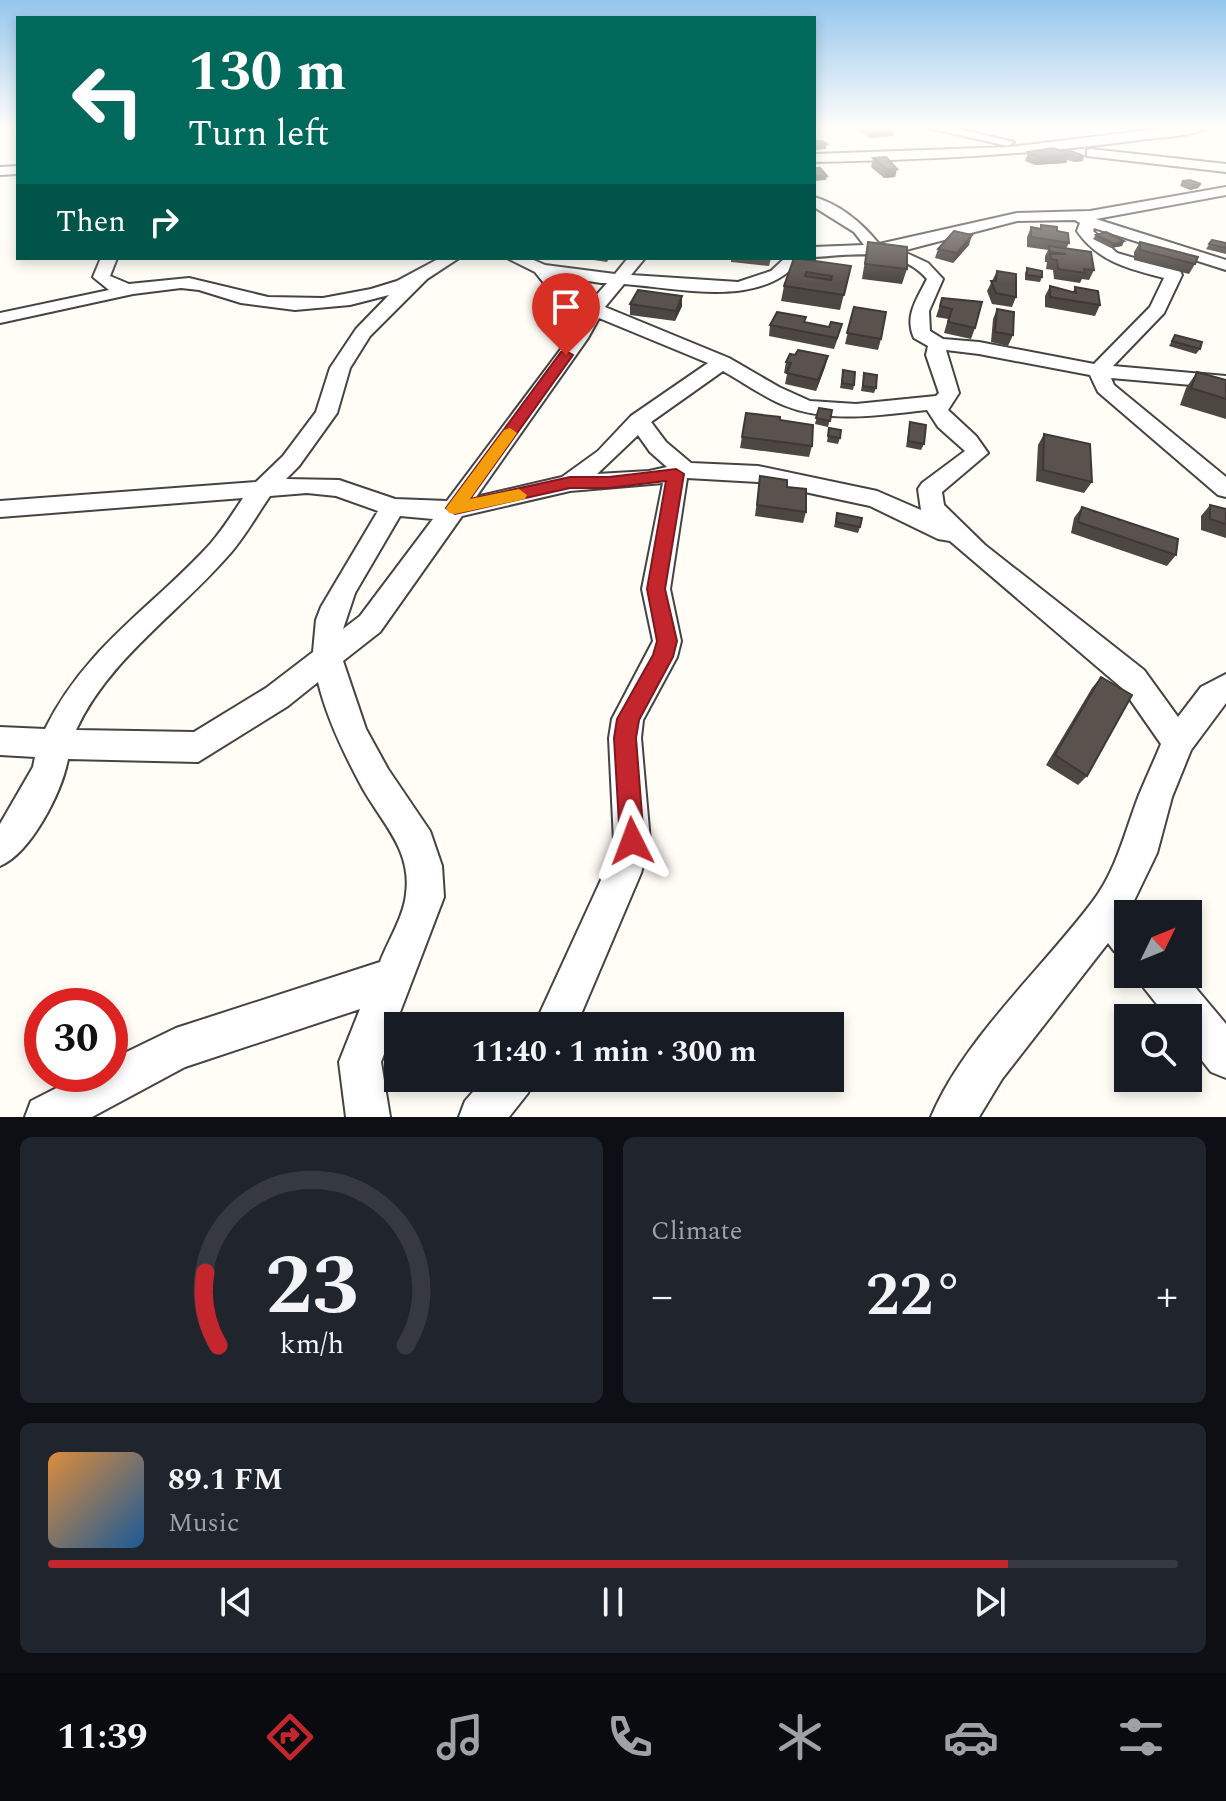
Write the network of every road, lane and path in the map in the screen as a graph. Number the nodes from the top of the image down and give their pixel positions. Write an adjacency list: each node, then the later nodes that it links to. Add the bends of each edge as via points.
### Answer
1 (1226, 191): 3 (street)
2 (816, 202): 4 (street, via 849,221)
3 (1088, 218): 4 (street, via 1067,214 1008,219); 11 (street); 20 (street, via 1085,231 1091,243 1124,262 1174,275 1158,309)
4 (875, 249): 5 (street); 18 (street, via 919,262 935,279 918,318 921,334)
5 (816, 252)
6 (108, 260): 15 (street, via 101,277 110,287)
7 (448, 260): 13 (street)
8 (520, 260): 12 (street)
9 (635, 260): 14 (street)
10 (792, 260): 14 (street, via 777,275 739,287)
11 (1226, 265)
12 (541, 269): 14 (street); 16 (street, via 564,291)
13 (420, 277): 15 (street, via 335,305 241,298 183,283); 26 (street, via 363,333 340,368 326,413)
14 (621, 279): 16 (street)
15 (127, 291): 17 (street)
16 (595, 308): 19 (street); 29 (street, via 579,338)
17 (0, 318)
18 (938, 344): 20 (street); 22 (street, via 936,355 949,393)
19 (722, 362): 22 (street, via 754,384 806,406 849,410); 23 (street)
20 (1098, 371): 21 (street); 27 (street, via 1105,388)
21 (1226, 382)
22 (940, 402): 31 (street, via 942,420 977,453 930,489 932,508)
23 (639, 421): 24 (street); 25 (street)
24 (681, 472): 25 (street); 31 (street, via 758,474 877,499 936,526); 42 (street, via 656,589 667,641 628,719 625,738 632,841)
25 (570, 483): 29 (street)
26 (265, 486): 28 (street, via 339,488); 30 (street); 36 (street, via 220,549 112,654 72,706)
27 (1226, 489)
28 (393, 507): 29 (street); 32 (street, via 329,621)
29 (455, 508): 32 (street, via 370,624)
30 (0, 509)
31 (976, 552): 35 (street, via 1133,679)
32 (327, 658): 36 (street, via 198,747); 40 (street, via 342,709 427,868 425,897)
33 (1226, 687): 35 (street, via 1212,696)
34 (0, 741): 36 (street)
35 (1178, 742): 38 (street, via 1155,797)
36 (54, 744): 37 (street, via 49,771 15,834)
37 (0, 848)
38 (1125, 900)
39 (1114, 928): 48 (street, via 987,1064)
40 (396, 977): 45 (street, via 176,1049); 46 (street, via 360,1062)
41 (1169, 988): 43 (street)
42 (561, 1012)
43 (1226, 1057)
44 (502, 1092): 47 (street)
45 (47, 1117)
46 (368, 1117)
47 (481, 1117)
48 (953, 1117)

